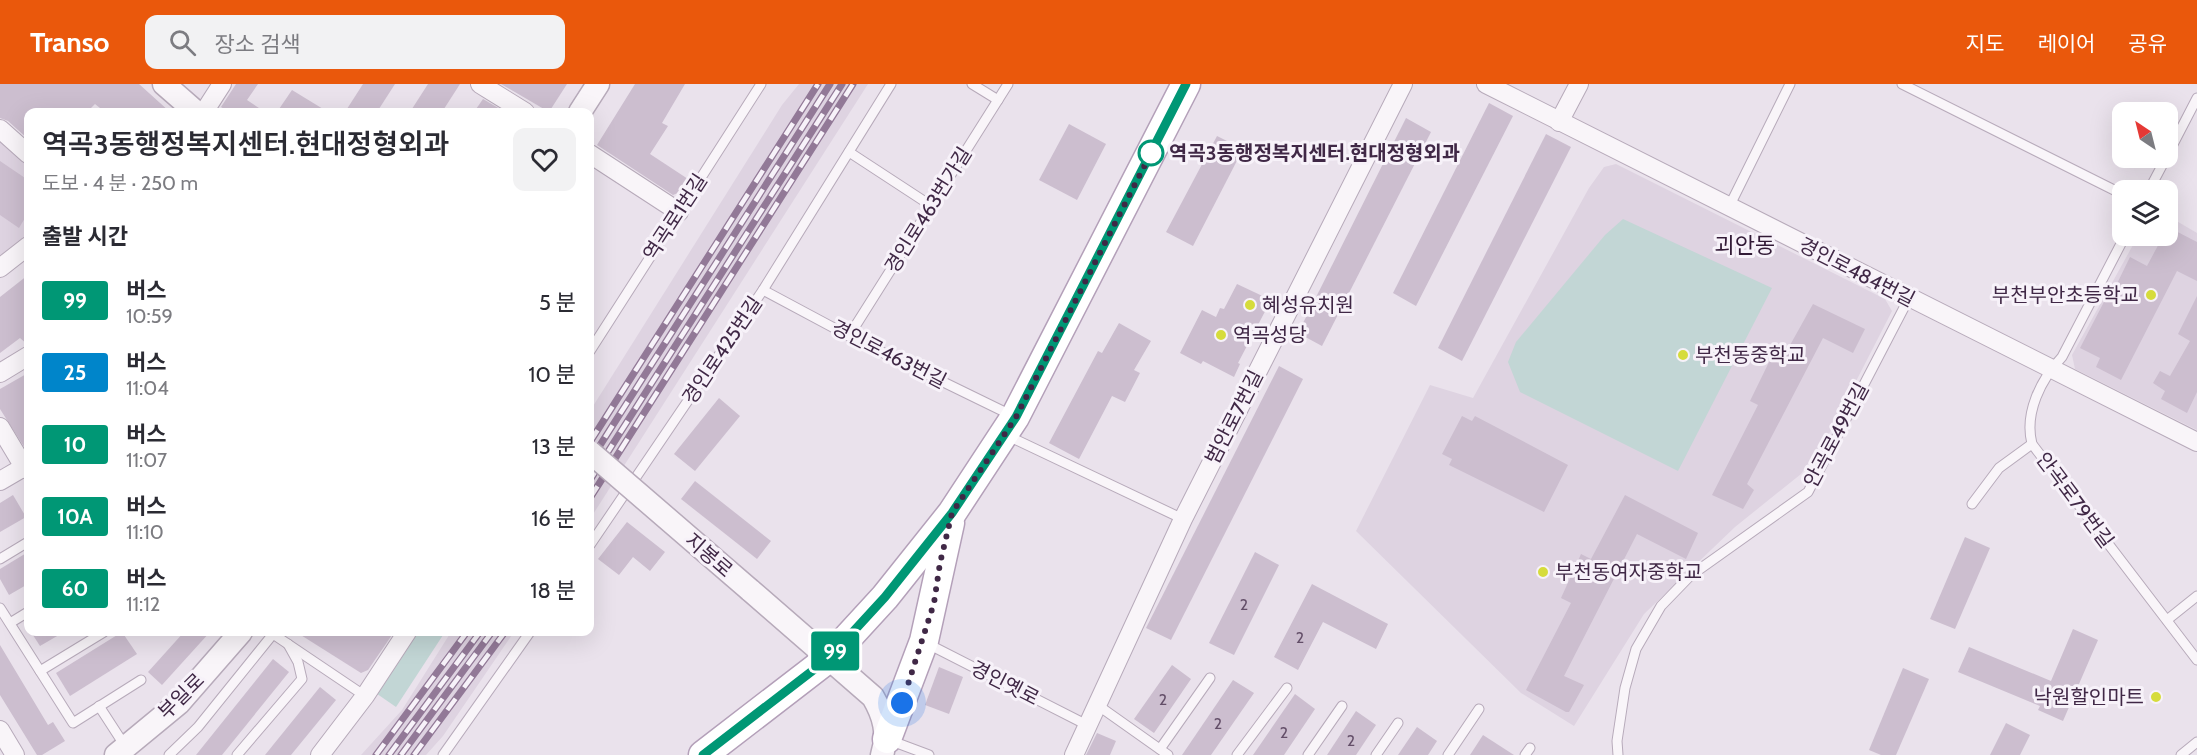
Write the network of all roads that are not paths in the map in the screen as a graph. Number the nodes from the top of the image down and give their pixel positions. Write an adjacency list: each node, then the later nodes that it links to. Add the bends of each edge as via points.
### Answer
1 (164, 84): 17 (street)
2 (222, 84): 18 (street)
3 (480, 84): 19 (street)
4 (598, 84): 20 (street)
5 (761, 84): 30 (lane, 역곡로1번길)
6 (891, 84): 25 (lane, 경인로425번길)
7 (972, 84): 16 (lane)
8 (1008, 84): 16 (lane, 경인로463번가길)
9 (1186, 84): 41 (main road)
10 (1403, 84): 51 (street, 범안로7번길)
11 (1486, 84): 21 (street, 경인로484번길)
12 (1579, 84): 21 (street)
13 (1790, 84): 29 (lane)
14 (1902, 84): 27 (lane)
15 (2197, 98): 23 (lane)
16 (998, 100): 28 (lane, 경인로463번가길)
17 (191, 108)
18 (207, 108)
19 (519, 108)
20 (582, 108)
21 (1559, 122): 29 (street, 경인로484번길)
22 (0, 129): 24 (street)
23 (2178, 135)
24 (24, 150)
25 (849, 152): 28 (lane); 34 (lane, 경인로425번길)
26 (594, 157): 30 (street)
27 (2112, 189)
28 (930, 205): 36 (lane, 경인로463번가길)
29 (1729, 207): 35 (street, 경인로484번길)
30 (679, 212): 37 (lane, 역곡로1번길)
31 (2120, 246): 39 (lane, 안곡로79번길, via 2062,357)
32 (24, 249): 33 (street)
33 (0, 268)
34 (763, 290): 36 (lane, 경인로463번길); 52 (lane, 경인로425번길)
35 (1909, 298): 39 (street, 경인로484번길); 98 (lane, 안곡로49번길, via 1808,492 1690,576 1661,606 1636,649 1624,688)
36 (849, 336): 41 (lane, 경인로463번길)
37 (594, 345)
38 (24, 358): 40 (street)
39 (2051, 369): 43 (street, 경인로484번길); 44 (lane, 안곡로79번길, via 2033,405 2028,429)
40 (0, 373)
41 (1010, 426): 50 (main road); 51 (lane, 경인로463번길)
42 (0, 427): 46 (street)
43 (2197, 442)
44 (2032, 444): 49 (lane, via 1999,468); 58 (lane, 안곡로79번길)
45 (594, 455): 68 (street, 지봉로, bridge)
46 (24, 466)
47 (24, 470): 48 (street)
48 (0, 481)
49 (1972, 504)
50 (952, 513): 66 (main road); 68 (main road, via 885,597)
51 (1183, 519): 75 (street, 범안로7번길)
52 (594, 539)
53 (24, 544): 54 (lane)
54 (0, 559)
55 (2197, 596): 58 (lane)
56 (0, 608): 59 (lane)
57 (24, 614): 59 (lane)
58 (2166, 620): 69 (lane, 안곡로79번길)
59 (10, 623): 70 (lane)
60 (97, 636): 70 (lane)
61 (238, 636): 84 (street, 부일로, via 179,703)
62 (270, 636): 87 (lane, via 198,727)
63 (276, 636): 67 (lane)
64 (404, 636): 74 (street)
65 (527, 636): 90 (lane)
66 (924, 641): 80 (lane, 경인옛로); 83 (main road)
67 (288, 644): 74 (lane); 88 (lane, via 302,679)
68 (829, 658): 83 (street, via 873,697 881,712); 91 (main road)
69 (2197, 660)
70 (40, 671): 76 (lane, via 74,723)
71 (1210, 678): 85 (lane)
72 (141, 680): 76 (lane)
73 (1287, 688): 94 (lane)
74 (365, 696): 89 (street)
75 (1096, 704): 80 (street, 범안로7번길); 85 (lane)
76 (99, 706): 84 (lane)
77 (1342, 706): 95 (lane)
78 (1479, 710): 97 (lane)
79 (1398, 723): 96 (lane)
80 (1087, 725): 93 (street, 범안로7번길)
81 (0, 730): 86 (street)
82 (2197, 742): 99 (lane)
83 (885, 747): 92 (lane)
84 (121, 751)
85 (1164, 752)
86 (15, 755)
87 (169, 755)
88 (237, 755)
89 (320, 755)
90 (443, 755)
91 (703, 755)
92 (929, 755)
93 (1074, 755)
94 (1238, 755)
95 (1308, 755)
96 (1376, 755)
97 (1448, 755)
98 (1618, 755)
99 (2181, 755)

